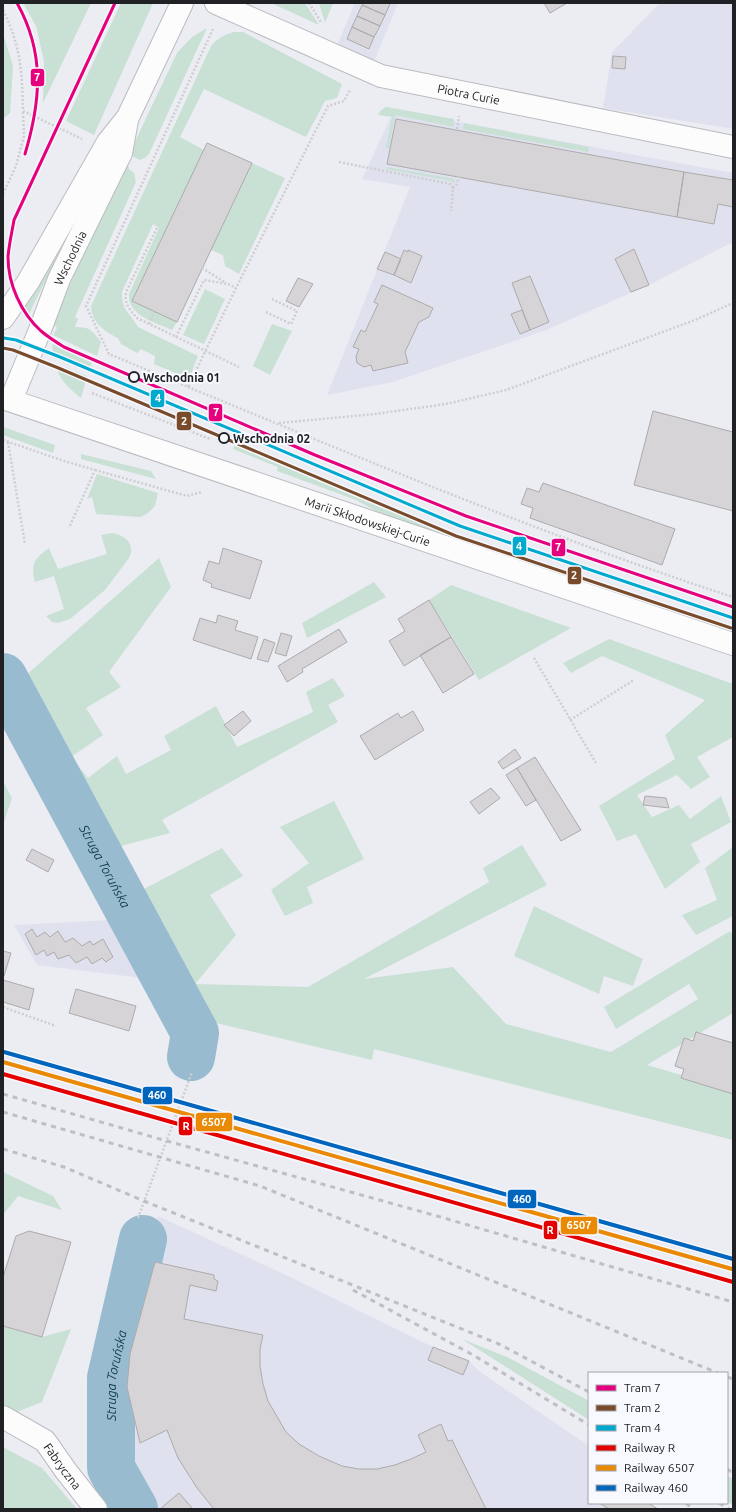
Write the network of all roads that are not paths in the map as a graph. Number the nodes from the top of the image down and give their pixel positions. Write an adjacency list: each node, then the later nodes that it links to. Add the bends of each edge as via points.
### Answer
1 (182, 3): 3 (street, Wschodnia)
2 (220, 4): 4 (street, Piotra Curie, via 381,76)
3 (128, 117): 5 (street, Wschodnia, via 108,142 28,282); 6 (street, Wschodnia, via 121,153 59,279 40,330)
4 (733, 147)
5 (3, 318)
6 (7, 399): 7 (street, Marii Skłodowskiej-Curie)
7 (733, 644)
8 (3, 1417): 9 (street, Fabryczna, via 45,1441)
9 (96, 1509)

